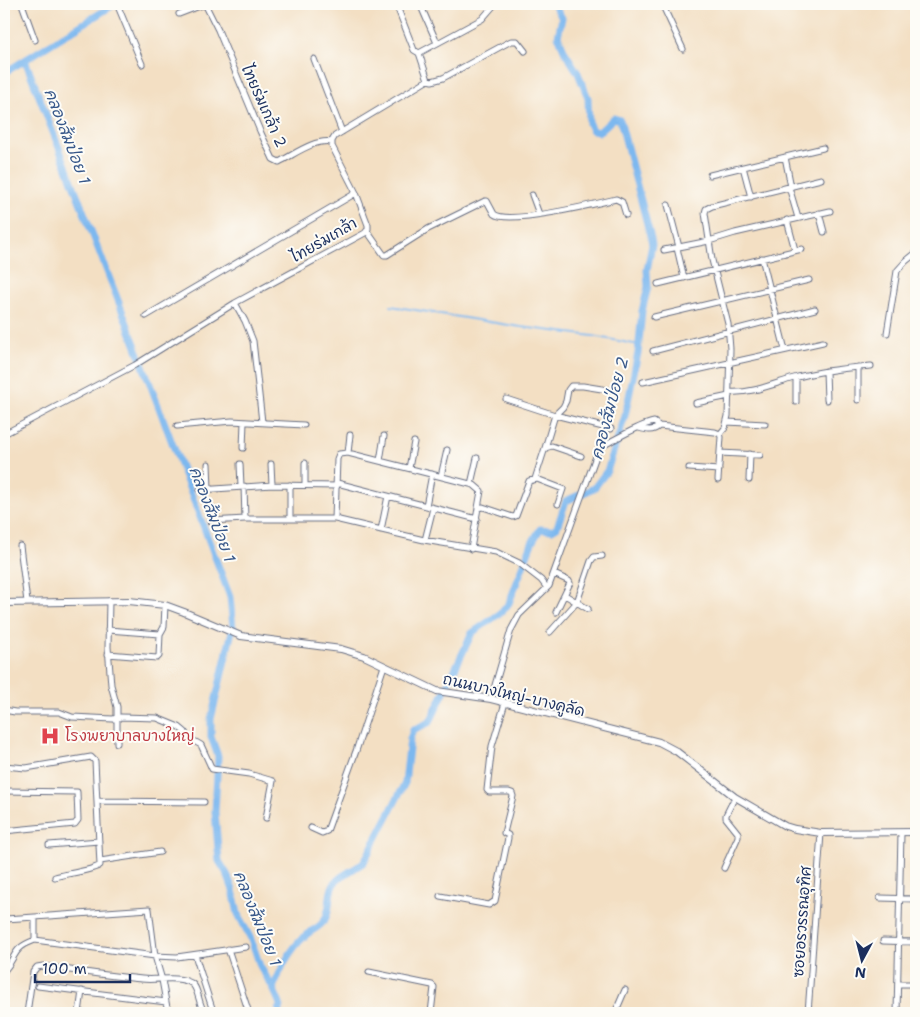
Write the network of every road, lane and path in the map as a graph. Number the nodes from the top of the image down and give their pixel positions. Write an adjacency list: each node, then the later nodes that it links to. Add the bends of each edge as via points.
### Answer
1 (22, 4): 11 (street)
2 (205, 4): 10 (street); 20 (street, ไทยร่มเกล้า 2, via 274,159 279,162 316,143)
3 (396, 4): 15 (street, via 414,50)
4 (420, 4): 12 (street)
5 (485, 4): 9 (street)
6 (495, 4): 9 (street)
7 (662, 4): 13 (street)
8 (117, 5): 17 (street)
9 (488, 12): 12 (street, via 482,19)
10 (179, 14)
11 (35, 40)
12 (437, 43): 15 (street)
13 (683, 49)
14 (524, 51): 18 (street, via 517,41 511,40 443,78)
15 (419, 53): 18 (street)
16 (314, 59): 19 (street)
17 (142, 64)
18 (428, 80): 19 (street)
19 (342, 132): 20 (street)
20 (332, 142): 27 (street, ไทยร่มเกล้า)
21 (823, 148): 22 (street)
22 (784, 157): 23 (street); 26 (street)
23 (743, 167): 24 (street); 29 (street)
24 (710, 175)
25 (821, 179): 26 (street)
26 (790, 187): 29 (street); 35 (street)
27 (356, 193): 37 (street, ไทยร่มเกล้า, via 368,225); 54 (street)
28 (532, 195): 32 (street)
29 (751, 197): 39 (street, via 706,209)
30 (668, 205): 40 (street)
31 (830, 211): 33 (street)
32 (539, 214): 34 (street, via 616,199 622,202); 37 (street, via 498,217 487,201 481,201 387,255)
33 (819, 214): 35 (street); 38 (street)
34 (626, 215)
35 (798, 218): 36 (street)
36 (787, 220): 39 (street); 43 (street)
37 (367, 231): 52 (street, ไทยร่มเกล้า)
38 (824, 232)
39 (709, 240): 40 (street); 46 (street)
40 (678, 248): 42 (street); 47 (street)
41 (802, 249): 43 (street)
42 (664, 250)
43 (795, 250): 45 (street)
44 (916, 253): 58 (street, via 897,271)
45 (762, 258): 46 (street); 50 (street)
46 (715, 270): 47 (street); 51 (street)
47 (684, 278): 49 (street)
48 (809, 280): 50 (street)
49 (658, 284)
50 (770, 289): 51 (street); 56 (street)
51 (722, 301): 55 (street); 57 (street)
52 (235, 303): 77 (street, via 253,341); 83 (street, ไทยร่มเกล้า, via 134,365)
53 (815, 309): 56 (street)
54 (146, 316)
55 (654, 317)
56 (777, 319): 57 (street); 60 (street)
57 (728, 331): 61 (street); 62 (street)
58 (888, 332)
59 (823, 342): 60 (street)
60 (785, 350): 62 (street)
61 (653, 351)
62 (730, 362): 67 (street); 69 (street)
63 (871, 366): 64 (street)
64 (858, 367): 65 (street); 72 (street)
65 (826, 371): 66 (street); 71 (street)
66 (796, 378): 69 (street); 73 (street)
67 (643, 382)
68 (608, 390): 75 (street, via 571,386 563,407)
69 (729, 394): 74 (street); 78 (street)
70 (506, 399): 75 (street)
71 (827, 400)
72 (858, 400)
73 (796, 402)
74 (696, 403)
75 (555, 415): 82 (street); 89 (street)
76 (244, 422): 77 (street); 81 (street); 88 (street)
77 (262, 422): 80 (street)
78 (727, 422): 79 (street); 84 (street)
79 (765, 424)
80 (304, 425)
81 (177, 426)
82 (611, 429)
83 (4, 434)
84 (720, 434): 92 (street); 133 (street, via 659,426 654,422 599,448)
85 (350, 435): 91 (street)
86 (384, 436): 97 (street)
87 (414, 442): 102 (street)
88 (243, 448)
89 (545, 448): 95 (street, via 552,446); 107 (street)
90 (447, 450): 106 (street)
91 (348, 453): 97 (street); 113 (street, via 339,454)
92 (720, 453): 93 (street); 104 (street)
93 (750, 454): 94 (street); 109 (street)
94 (760, 455)
95 (580, 456)
96 (477, 458): 114 (street)
97 (380, 461): 102 (street)
98 (305, 463): 112 (street)
99 (208, 464): 116 (street)
100 (240, 464): 115 (street)
101 (271, 464): 110 (street)
102 (409, 468): 105 (street)
103 (689, 468): 104 (street)
104 (719, 470): 108 (street)
105 (432, 474): 106 (street); 120 (street)
106 (441, 476): 114 (street)
107 (535, 479): 119 (street, via 563,489); 122 (street, via 529,481 516,516)
108 (718, 480)
109 (749, 480)
110 (272, 484): 111 (street); 115 (street)
111 (290, 484): 112 (street); 124 (street)
112 (305, 484): 113 (street)
113 (337, 484): 118 (street); 125 (street)
114 (471, 484): 122 (street, via 481,491)
115 (242, 486): 116 (street); 123 (street)
116 (209, 489): 117 (street)
117 (200, 490)
118 (388, 496): 120 (street); 128 (street)
119 (558, 504)
120 (426, 506): 121 (street)
121 (433, 508): 126 (street); 129 (street)
122 (478, 508): 126 (street)
123 (245, 519): 124 (street); 127 (street)
124 (290, 519): 125 (street)
125 (335, 519): 128 (street)
126 (477, 519): 131 (street)
127 (211, 521)
128 (381, 530): 129 (street)
129 (425, 540): 131 (street)
130 (20, 546): 137 (street)
131 (471, 549): 134 (street, via 496,552 519,563)
132 (602, 556): 138 (street, via 591,560)
133 (554, 574): 134 (street); 135 (street, via 570,583)
134 (547, 588): 148 (street, via 520,615 511,630)
135 (565, 595): 138 (street); 142 (street)
136 (109, 601): 137 (street, ถนนบางใหญ่-บางคูลัด); 140 (street, ถนนบางใหญ่-บางคูลัด); 143 (street)
137 (27, 602): 139 (street, ถนนบางใหญ่-บางคูลัด)
138 (577, 602): 141 (street); 144 (street)
139 (4, 603)
140 (165, 606): 145 (street, via 164,627); 147 (street, ถนนบางใหญ่-บางคูลัด, via 241,636 341,649)
141 (588, 609)
142 (556, 612)
143 (108, 630): 145 (street); 146 (street)
144 (550, 632)
145 (160, 634): 146 (street, via 157,658)
146 (108, 654): 151 (street)
147 (384, 666): 148 (street, ถนนบางใหญ่-บางคูลัด, via 437,691); 159 (street, via 327,832)
148 (491, 699): 149 (street, ถนนบางใหญ่-บางคูลัด)
149 (505, 702): 155 (street, ถนนบางใหญ่-บางคูลัด, via 659,742 676,751); 170 (street, via 492,746 487,790 509,792 513,796 495,901 489,905)
150 (4, 710): 151 (street, via 59,712 74,717)
151 (117, 717): 152 (street); 158 (street, via 157,718 179,728 201,745 212,769 273,781)
152 (117, 743)
153 (4, 766): 156 (street, via 26,768 91,757 95,761)
154 (4, 790): 160 (street, via 77,792 78,820 75,824)
155 (735, 797): 162 (street, ถนนบางใหญ่-บางคูลัด, via 785,826); 168 (street, via 726,818 738,837)
156 (97, 801): 157 (street); 164 (street)
157 (204, 802)
158 (266, 818)
159 (311, 828)
160 (4, 831)
161 (916, 832): 163 (street, ถนนบางใหญ่-บางคูลัด)
162 (821, 833): 163 (street, ถนนบางใหญ่-บางคูลัด); 201 (street, ซอยอรวรรณอุทิศ)
163 (901, 833): 172 (street)
164 (99, 841): 165 (street); 167 (street)
165 (49, 845)
166 (160, 852): 167 (street)
167 (100, 861): 169 (street, via 97,868)
168 (724, 868)
169 (55, 877)
170 (440, 896)
171 (880, 898): 172 (street)
172 (898, 898): 173 (street); 178 (street)
173 (916, 899)
174 (36, 917): 175 (street); 176 (street); 183 (street, via 149,909)
175 (6, 919)
176 (35, 940): 183 (street); 184 (street, via 17,950)
177 (883, 941): 178 (street)
178 (898, 941): 179 (street); 187 (street)
179 (916, 942)
180 (246, 947): 181 (street)
181 (228, 949): 182 (street); 198 (street)
182 (195, 954): 183 (street); 193 (street)
183 (155, 956): 186 (street)
184 (4, 971)
185 (369, 972): 199 (street, via 432,985)
186 (162, 980): 192 (street); 194 (street, via 37,967 33,972); 197 (street, via 193,984)
187 (898, 984): 188 (street); 202 (street)
188 (916, 984)
189 (38, 986): 191 (street)
190 (625, 990): 200 (street)
191 (82, 991): 192 (street); 195 (street)
192 (166, 1002): 196 (street)
193 (212, 1008)
194 (28, 1013)
195 (79, 1013)
196 (168, 1013)
197 (205, 1013)
198 (249, 1013)
199 (431, 1013)
200 (615, 1013)
201 (808, 1013)
202 (897, 1013)

